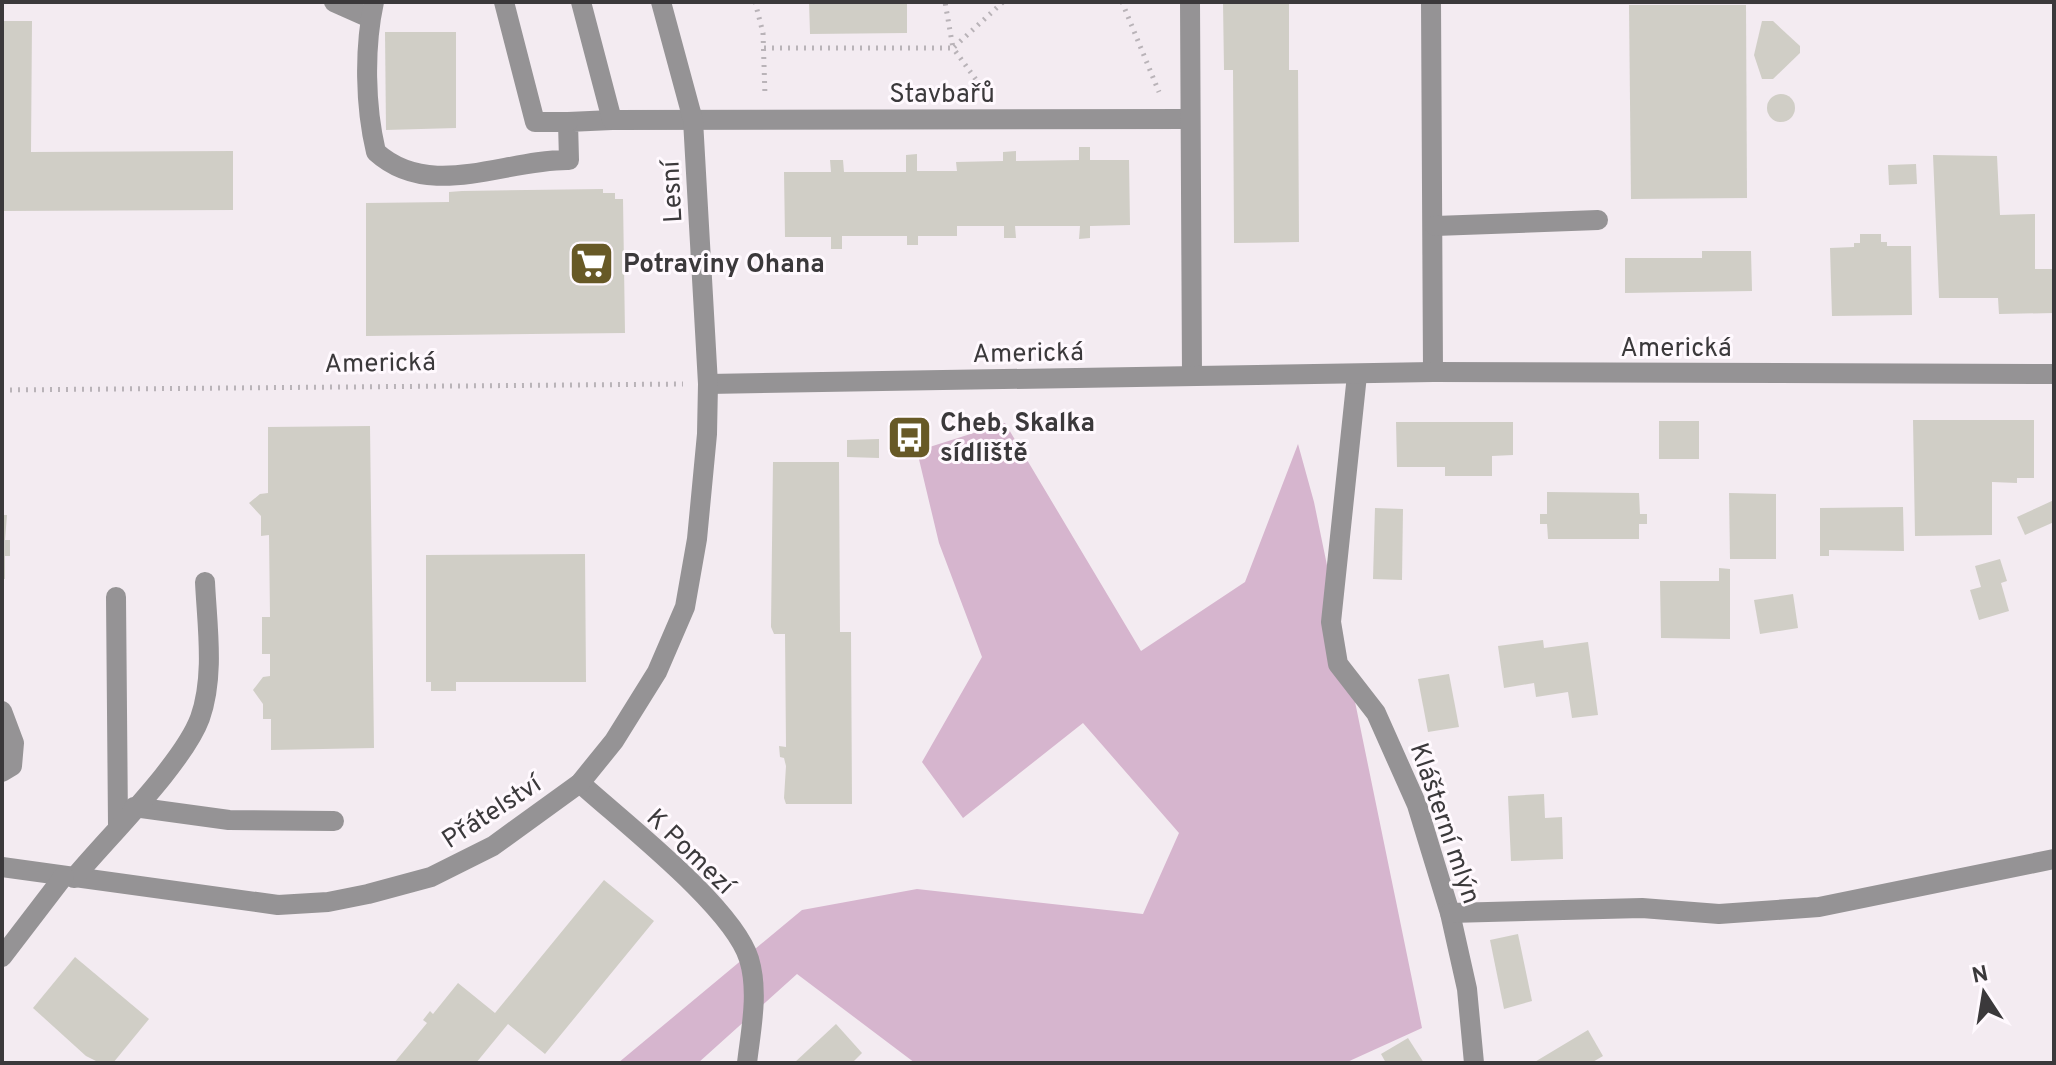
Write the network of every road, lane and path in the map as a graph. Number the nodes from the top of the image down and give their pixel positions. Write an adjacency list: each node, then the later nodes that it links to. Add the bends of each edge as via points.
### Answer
1 (334, 2): 11 (street)
2 (504, 2): 19 (street, Stavbařů, via 535,122)
3 (581, 2): 16 (street)
4 (661, 2): 17 (street, Lesní)
5 (755, 2): 12 (path)
6 (945, 2): 13 (path)
7 (1003, 2): 13 (path)
8 (1122, 2): 15 (path)
9 (1190, 2): 15 (street)
10 (1431, 2): 21 (street)
11 (372, 10): 19 (street, via 371,132 376,152 406,173 467,175 569,160)
12 (764, 48): 13 (path); 18 (path)
13 (953, 48): 14 (path)
14 (1005, 119): 15 (street, Stavbařů); 18 (street, Stavbařů)
15 (1180, 119): 25 (street)
16 (612, 120): 17 (street, Stavbařů); 19 (street, Stavbařů)
17 (693, 120): 18 (street, Stavbařů); 26 (street, Lesní)
18 (766, 120)
19 (568, 122)
20 (1598, 220): 21 (street)
21 (1435, 226): 22 (street)
22 (1433, 372): 23 (street, Americká); 24 (street, Americká)
23 (2054, 374)
24 (1357, 375): 25 (street, Americká); 39 (street, Klášterní mlýn, via 1331,622 1338,664 1376,713 1395,750)
25 (1192, 376): 26 (street, Americká)
26 (708, 384): 27 (path, Americká); 32 (street, Přátelství, via 697,539 685,607 657,672)
27 (2, 390)
28 (205, 582): 33 (street, via 208,667 200,717 178,755)
29 (116, 597): 35 (street)
30 (2, 711): 31 (street, via 14,743 12,766)
31 (2, 772)
32 (580, 783): 38 (street, Přátelství, via 461,863 431,877 328,902 278,905); 41 (street, K Pomezí, via 691,882 749,958 754,995)
33 (134, 807): 34 (street, via 229,820); 35 (street)
34 (334, 821)
35 (118, 825): 38 (street)
36 (2054, 859): 39 (street, via 1819,907 1719,914 1642,908)
37 (2, 867): 38 (street, Přátelství)
38 (69, 877): 40 (street)
39 (1450, 913): 42 (street, Klášterní mlýn, via 1467,989)
40 (2, 957)
41 (747, 1063)
42 (1474, 1063)

